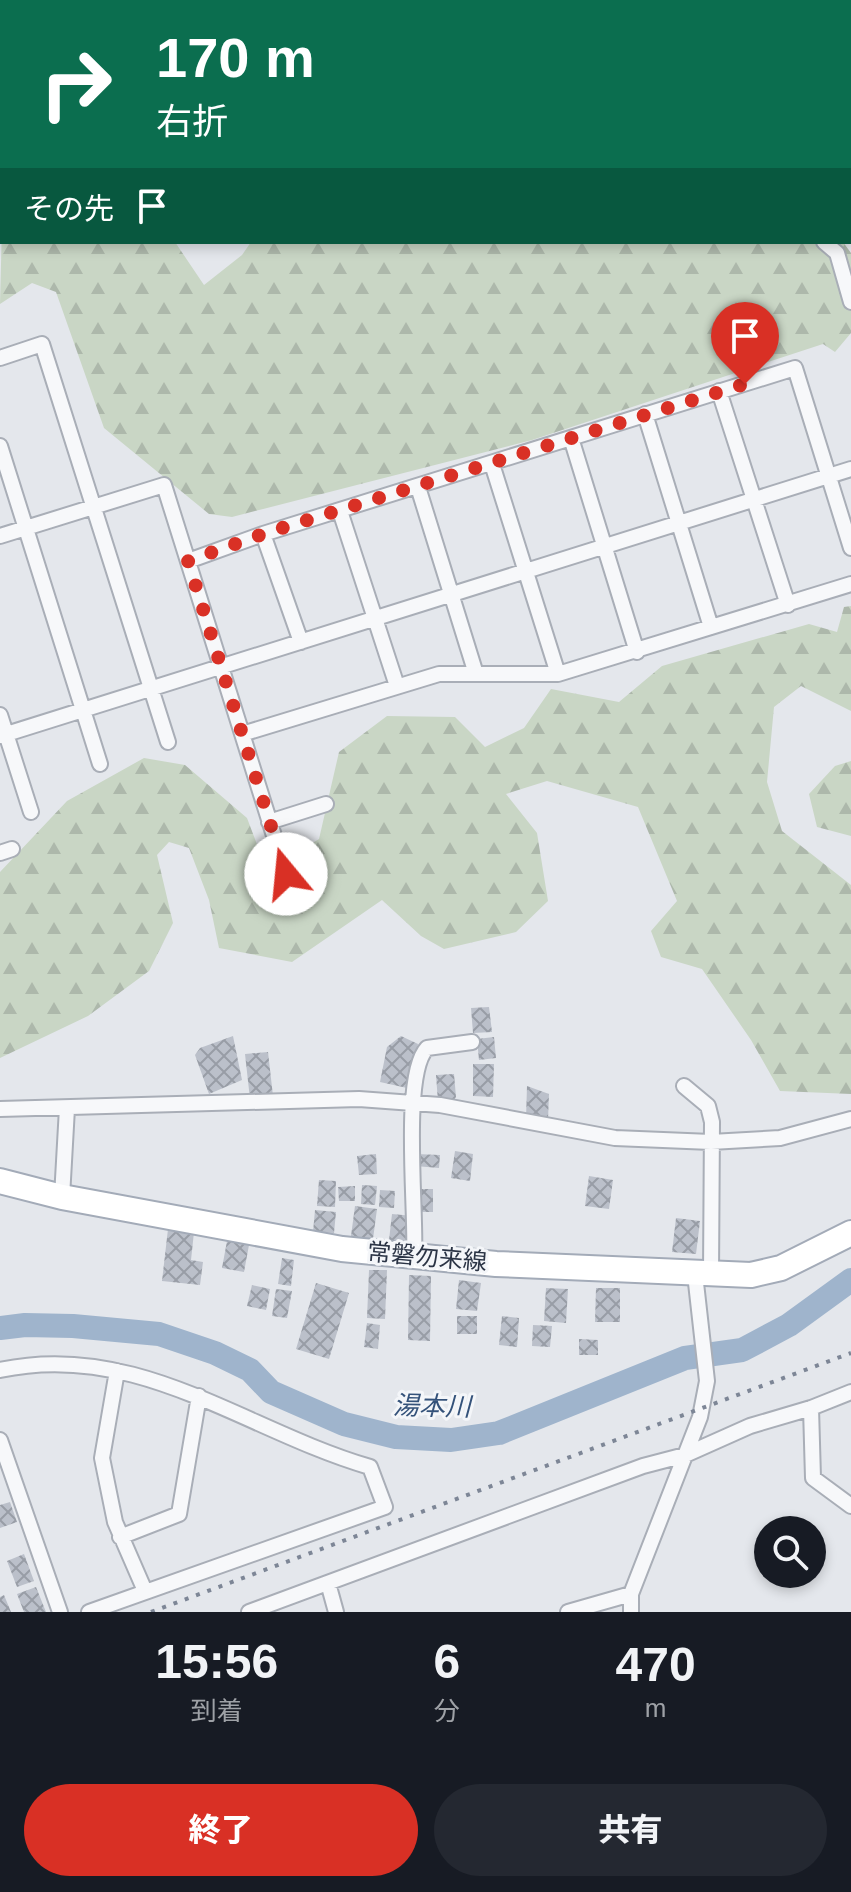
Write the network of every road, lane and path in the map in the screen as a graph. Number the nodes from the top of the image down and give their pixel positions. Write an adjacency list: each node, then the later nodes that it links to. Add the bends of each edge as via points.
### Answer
1 (251, 0): 2 (street)
2 (262, 0)
3 (826, 244): 4 (street, via 837,253)
4 (851, 302)
5 (0, 358): 15 (street, via 42,344)
6 (719, 391): 7 (street); 12 (street, via 795,368); 14 (street)
7 (645, 414): 8 (street); 17 (street)
8 (571, 438): 10 (street); 21 (street)
9 (0, 446): 18 (street)
10 (492, 464): 13 (street); 24 (street)
11 (851, 469): 12 (street)
12 (829, 476): 14 (street); 22 (street)
13 (418, 487): 16 (street); 26 (street)
14 (755, 499): 17 (street); 27 (street)
15 (94, 506): 18 (street); 23 (street, via 164,485); 36 (street)
16 (340, 511): 19 (street); 28 (street)
17 (679, 523): 21 (street); 29 (street)
18 (25, 529): 20 (street); 37 (street)
19 (263, 534): 23 (street); 30 (street)
20 (0, 536)
21 (603, 547): 24 (street); 31 (street)
22 (851, 548)
23 (188, 561): 32 (street)
24 (527, 571): 26 (street); 34 (street)
25 (851, 584): 27 (street)
26 (451, 594): 28 (street); 33 (street)
27 (788, 605): 29 (street)
28 (374, 618): 30 (street); 35 (street)
29 (711, 627): 31 (street)
30 (301, 642): 32 (street)
31 (637, 652): 34 (street)
32 (220, 667): 36 (street); 39 (street)
33 (476, 674): 34 (street); 35 (street, via 439,674)
34 (558, 674)
35 (397, 686): 39 (street)
36 (151, 689): 37 (street); 41 (street)
37 (83, 710): 40 (street); 42 (street)
38 (0, 715): 40 (street)
39 (242, 734): 45 (street)
40 (3, 735): 44 (street)
41 (168, 742)
42 (100, 764)
43 (326, 804): 45 (street)
44 (31, 812)
45 (269, 822): 46 (street)
46 (286, 874)
47 (472, 1042): 49 (street, via 427,1048 419,1061)
48 (684, 1086): 53 (street, via 708,1106)
49 (412, 1102): 50 (street, via 318,1099); 53 (street, via 615,1138); 57 (street)
50 (67, 1108): 51 (street); 55 (street)
51 (0, 1109)
52 (851, 1119): 53 (street, via 780,1138)
53 (711, 1142): 58 (street)
54 (0, 1181): 55 (main road, 常磐勿来線)
55 (62, 1197): 57 (main road, 常磐勿来線, via 342,1249)
56 (851, 1233): 58 (main road, 常磐勿来線, via 765,1273)
57 (414, 1257): 58 (main road, 常磐勿来線)
58 (703, 1274): 65 (street, via 701,1328 707,1381)
59 (0, 1370): 60 (street, via 52,1364)
60 (117, 1371): 62 (street); 67 (street, via 102,1458)
61 (851, 1393): 63 (street)
62 (199, 1396): 67 (street, via 179,1514); 69 (street, via 335,1457 370,1467 385,1507)
63 (811, 1408): 65 (street, via 750,1426); 66 (street, via 813,1478)
64 (0, 1440): 71 (street)
65 (685, 1455): 68 (street); 70 (street)
66 (851, 1506)
67 (120, 1537): 69 (street)
68 (328, 1583): 73 (street); 74 (street)
69 (145, 1591): 72 (street)
70 (631, 1594): 75 (street); 76 (street)
71 (60, 1612)
72 (89, 1612)
73 (249, 1612)
74 (336, 1612)
75 (568, 1612)
76 (631, 1612)

